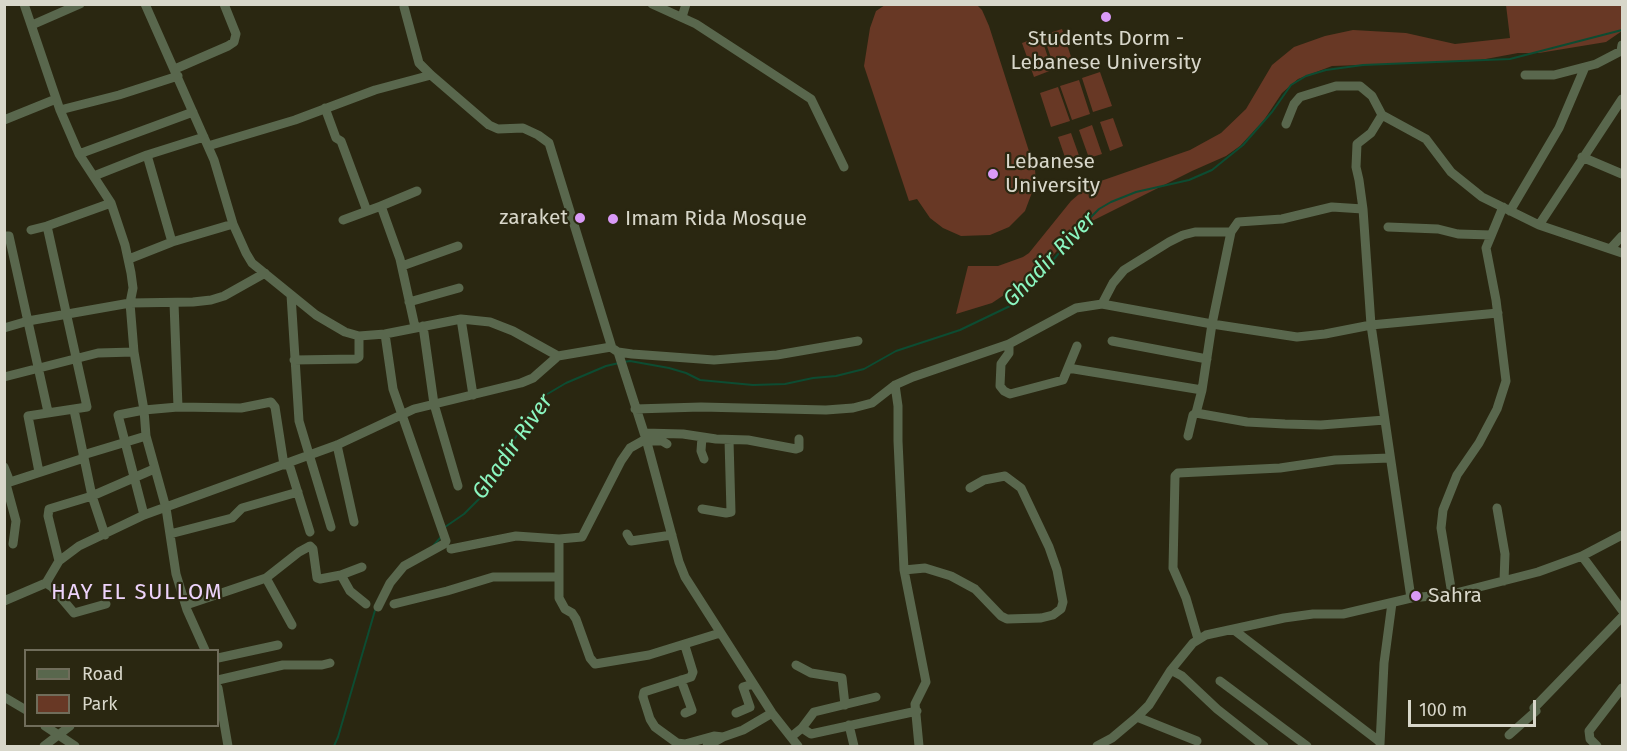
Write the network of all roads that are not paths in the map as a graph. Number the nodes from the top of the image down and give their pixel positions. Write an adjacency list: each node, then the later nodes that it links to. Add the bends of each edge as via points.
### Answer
1 (24, 4): 9 (street)
2 (80, 4): 9 (street)
3 (145, 4): 12 (street)
4 (224, 4): 12 (street, via 236,34 234,42)
5 (652, 4): 8 (street)
6 (686, 4): 8 (street)
7 (404, 7): 13 (street, via 419,63)
8 (682, 17): 27 (street, via 811,99)
9 (32, 24): 15 (street)
10 (1622, 49): 11 (street)
11 (1585, 67): 14 (street, via 1554,75); 34 (street, via 1559,129)
12 (176, 73): 18 (street, via 119,95); 19 (street)
13 (431, 75): 17 (street); 74 (street, via 489,125 498,129 523,128 549,143)
14 (1525, 75)
15 (56, 99): 18 (street); 21 (street)
16 (1623, 99): 26 (street)
17 (325, 108): 23 (street, via 295,120); 35 (street)
18 (60, 110): 24 (street)
19 (193, 112): 23 (street); 24 (street)
20 (1382, 115): 22 (street, via 1366,89 1336,86 1300,97); 33 (street, via 1356,149); 34 (street, via 1426,139 1451,172 1482,197)
21 (4, 120)
22 (1286, 124)
23 (206, 142): 25 (street); 37 (street)
24 (79, 154): 29 (street)
25 (147, 155): 29 (street); 46 (street)
26 (1582, 157): 28 (street); 38 (street)
27 (844, 167)
28 (1623, 174)
29 (94, 176): 31 (street)
30 (417, 191): 32 (street)
31 (111, 203): 39 (street); 50 (street)
32 (381, 206): 35 (street); 51 (street)
33 (1363, 209): 42 (street, via 1332,207 1282,219 1238,222); 64 (street)
34 (1506, 209): 38 (street); 43 (street)
35 (367, 211): 36 (street)
36 (343, 220)
37 (233, 224): 46 (street); 52 (street, via 252,263)
38 (1539, 225): 48 (street)
39 (47, 226): 41 (street); 60 (street)
40 (1388, 227): 43 (street)
41 (31, 230)
42 (1231, 231): 58 (street, via 1195,232 1169,242 1124,270); 63 (street)
43 (1491, 235): 59 (street, via 1486,248)
44 (4, 236): 62 (street, via 9,236)
45 (1623, 236): 48 (street)
46 (172, 242): 50 (street)
47 (458, 246): 51 (street)
48 (1611, 248): 49 (street)
49 (1623, 253)
50 (129, 259): 56 (street, via 133,288)
51 (402, 266): 55 (street)
52 (265, 273): 54 (street); 57 (street, via 224,296)
53 (459, 288): 55 (street)
54 (291, 296): 68 (street, via 335,327); 78 (street)
55 (409, 302): 65 (street)
56 (130, 303): 57 (street); 60 (street); 73 (street)
57 (174, 303): 86 (street)
58 (1102, 304): 63 (street); 71 (street, via 1076,308)
59 (1498, 313): 64 (street); 142 (street, via 1506,381 1497,409 1457,475 1443,510 1441,528)
60 (66, 314): 62 (street); 76 (street)
61 (461, 319): 65 (street); 75 (street, via 489,322 513,331); 84 (street)
62 (28, 321): 66 (street); 80 (street)
63 (1212, 324): 64 (street, via 1297,337); 77 (street)
64 (1371, 325): 93 (street)
65 (419, 327): 67 (street); 85 (street)
66 (4, 328)
67 (385, 334): 68 (street); 92 (street, via 393,389)
68 (359, 336): 78 (street, via 356,360)
69 (858, 341): 74 (street, via 777,355 714,360)
70 (1112, 341): 77 (street)
71 (1009, 344): 79 (street, via 1009,353 1001,364 1000,386 1010,394 1063,380); 82 (street)
72 (1077, 346): 79 (street)
73 (134, 352): 76 (street); 88 (street)
74 (618, 355): 75 (street); 87 (street)
75 (558, 357): 84 (street, via 533,378)
76 (76, 358): 80 (street); 89 (street, via 87,407)
77 (1207, 359): 83 (street)
78 (294, 360): 104 (street, via 299,421)
79 (1068, 368): 83 (street)
80 (38, 369): 81 (street); 90 (street)
81 (4, 377)
82 (895, 385): 87 (street, via 872,403 854,408); 135 (street)
83 (1202, 390): 91 (street)
84 (473, 395): 85 (street)
85 (434, 404): 92 (street); 113 (street)
86 (178, 407): 88 (street); 107 (street, via 241,408 273,403)
87 (635, 409): 97 (street)
88 (144, 410): 94 (street); 100 (street, via 118,415)
89 (74, 411): 90 (street); 103 (street)
90 (48, 412): 110 (street, via 28,416)
91 (1196, 413): 93 (street, via 1247,423 1321,425); 95 (street)
92 (402, 414): 102 (street); 151 (street, via 446,541 404,566)
93 (1385, 420): 105 (street)
94 (146, 436): 100 (street); 109 (street)
95 (1188, 436)
96 (702, 437): 97 (street, via 683,434); 99 (street); 106 (street)
97 (645, 438): 101 (street); 127 (street); 129 (street, via 630,448 621,461 582,537)
98 (799, 439): 99 (street, via 796,449)
99 (729, 440): 118 (street, via 731,512)
100 (125, 442): 103 (street); 111 (street)
101 (667, 444)
102 (337, 445): 104 (street); 121 (street)
103 (83, 456): 110 (street); 116 (street)
104 (309, 456): 107 (street); 122 (street)
105 (1390, 458): 144 (street); 157 (street, via 1178,473 1173,568)
106 (704, 459)
107 (286, 465): 115 (street); 117 (street)
108 (4, 467): 112 (street)
109 (154, 469): 111 (street); 117 (street)
110 (39, 472): 112 (street)
111 (135, 477): 116 (street); 120 (street)
112 (7, 483): 130 (street, via 16,521)
113 (458, 486)
114 (970, 488): 135 (street, via 984,480 1005,476 1021,488 1057,570 1061,609 1041,618 1007,620 975,589 951,576 925,568)
115 (298, 492): 123 (street); 124 (street, via 242,508 232,518)
116 (92, 496): 126 (street); 133 (street, via 49,509)
117 (166, 508): 120 (street); 124 (street)
118 (702, 508)
119 (1497, 508): 139 (street, via 1505,554)
120 (144, 515): 126 (street)
121 (354, 522)
122 (331, 527)
123 (310, 532)
124 (170, 534): 150 (street)
125 (627, 534): 127 (street, via 631,542)
126 (105, 535): 133 (street, via 79,546)
127 (672, 535): 156 (street, via 685,577)
128 (1623, 535): 132 (street)
129 (560, 538): 131 (street, via 516,536); 137 (street)
130 (12, 544)
131 (451, 549)
132 (1582, 556): 139 (street); 143 (street)
133 (59, 561): 140 (street)
134 (362, 567): 136 (street)
135 (904, 570): 175 (street, via 926,673 926,682 915,704)
136 (341, 575): 138 (street, via 317,578 310,546); 148 (street, via 350,591)
137 (559, 577): 149 (street, via 494,577); 159 (street, via 559,598 576,619 595,664)
138 (266, 578): 150 (street); 154 (street)
139 (1504, 580): 142 (street)
140 (46, 583): 145 (street); 147 (street, via 74,613)
141 (1623, 589): 143 (street)
142 (1452, 594): 144 (street)
143 (1612, 595): 152 (street)
144 (1411, 598): 146 (street)
145 (4, 601)
146 (1392, 603): 155 (street, via 1343,614 1284,618); 189 (street)
147 (106, 604)
148 (366, 604)
149 (394, 604)
150 (186, 605): 160 (street)
151 (378, 607)
152 (1623, 610)
153 (1623, 616): 184 (street)
154 (292, 625)
155 (1234, 630): 157 (street); 189 (street)
156 (720, 633): 159 (street); 168 (street)
157 (1198, 639): 164 (street)
158 (278, 645): 161 (street)
159 (685, 646): 166 (street, via 693,672 691,677)
160 (204, 649)
161 (219, 658)
162 (330, 663): 165 (street, via 283,665)
163 (796, 665): 173 (street, via 812,673 842,678)
164 (1171, 670): 179 (street); 197 (street)
165 (219, 680)
166 (681, 680): 176 (street, via 692,710); 185 (street, via 644,692 655,727 681,745)
167 (1220, 681): 198 (street)
168 (753, 684): 177 (street, via 743,687 750,707); 178 (street)
169 (1623, 688): 199 (street, via 1589,731)
170 (219, 694): 191 (street)
171 (4, 697): 174 (street)
172 (876, 698): 173 (street)
173 (846, 705): 183 (street, via 814,712)
174 (24, 709)
175 (917, 711): 180 (street); 195 (street)
176 (686, 713)
177 (736, 713)
178 (772, 713): 185 (street); 186 (street)
179 (1137, 717): 187 (street); 196 (street)
180 (849, 725): 183 (street, via 811,734); 194 (street)
181 (45, 727): 188 (street)
182 (69, 727): 188 (street)
183 (802, 728): 186 (street)
184 (1509, 735)
185 (723, 737): 192 (street)
186 (791, 737): 193 (street)
187 (1197, 741)
188 (51, 742): 190 (street)
189 (1380, 744)
190 (75, 747)
191 (228, 747)
192 (707, 747)
193 (798, 747)
194 (855, 747)
195 (919, 747)
196 (1097, 747)
197 (1264, 747)
198 (1307, 747)
199 (1597, 747)

